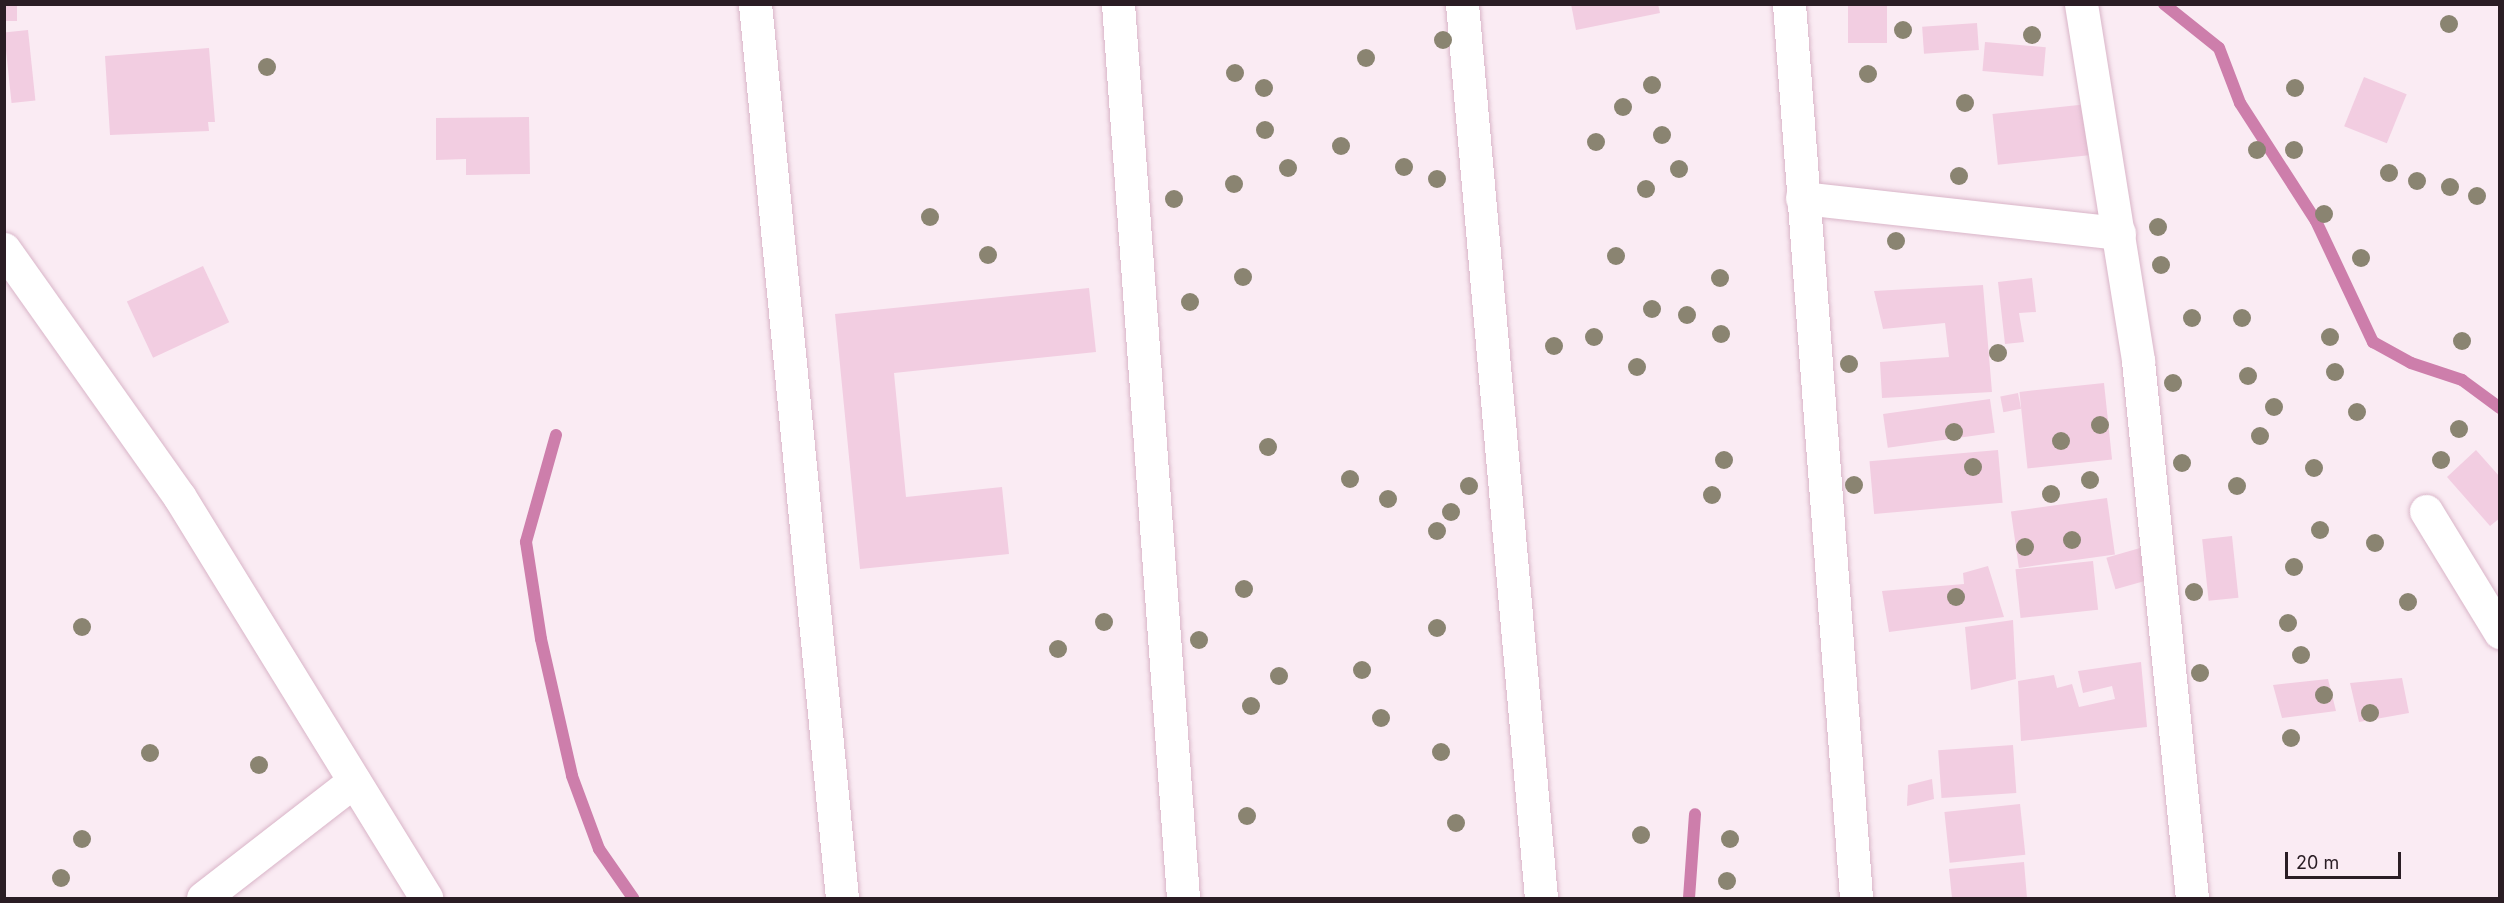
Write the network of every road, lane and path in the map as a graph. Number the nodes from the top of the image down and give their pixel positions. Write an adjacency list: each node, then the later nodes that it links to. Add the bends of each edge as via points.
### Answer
1 (755, 4): 14 (street)
2 (1118, 4): 15 (street)
3 (1462, 4): 16 (street)
4 (1789, 4): 6 (street)
5 (2081, 4): 7 (street)
6 (1802, 198): 7 (street); 17 (street)
7 (2119, 232): 18 (street, via 2138,361)
8 (4, 249): 11 (street, via 179,496)
9 (2426, 511): 10 (street)
10 (2499, 632)
11 (354, 781): 12 (street); 13 (street)
12 (203, 898)
13 (426, 898)
14 (842, 898)
15 (1183, 898)
16 (1541, 898)
17 (1856, 898)
18 (2192, 898)

